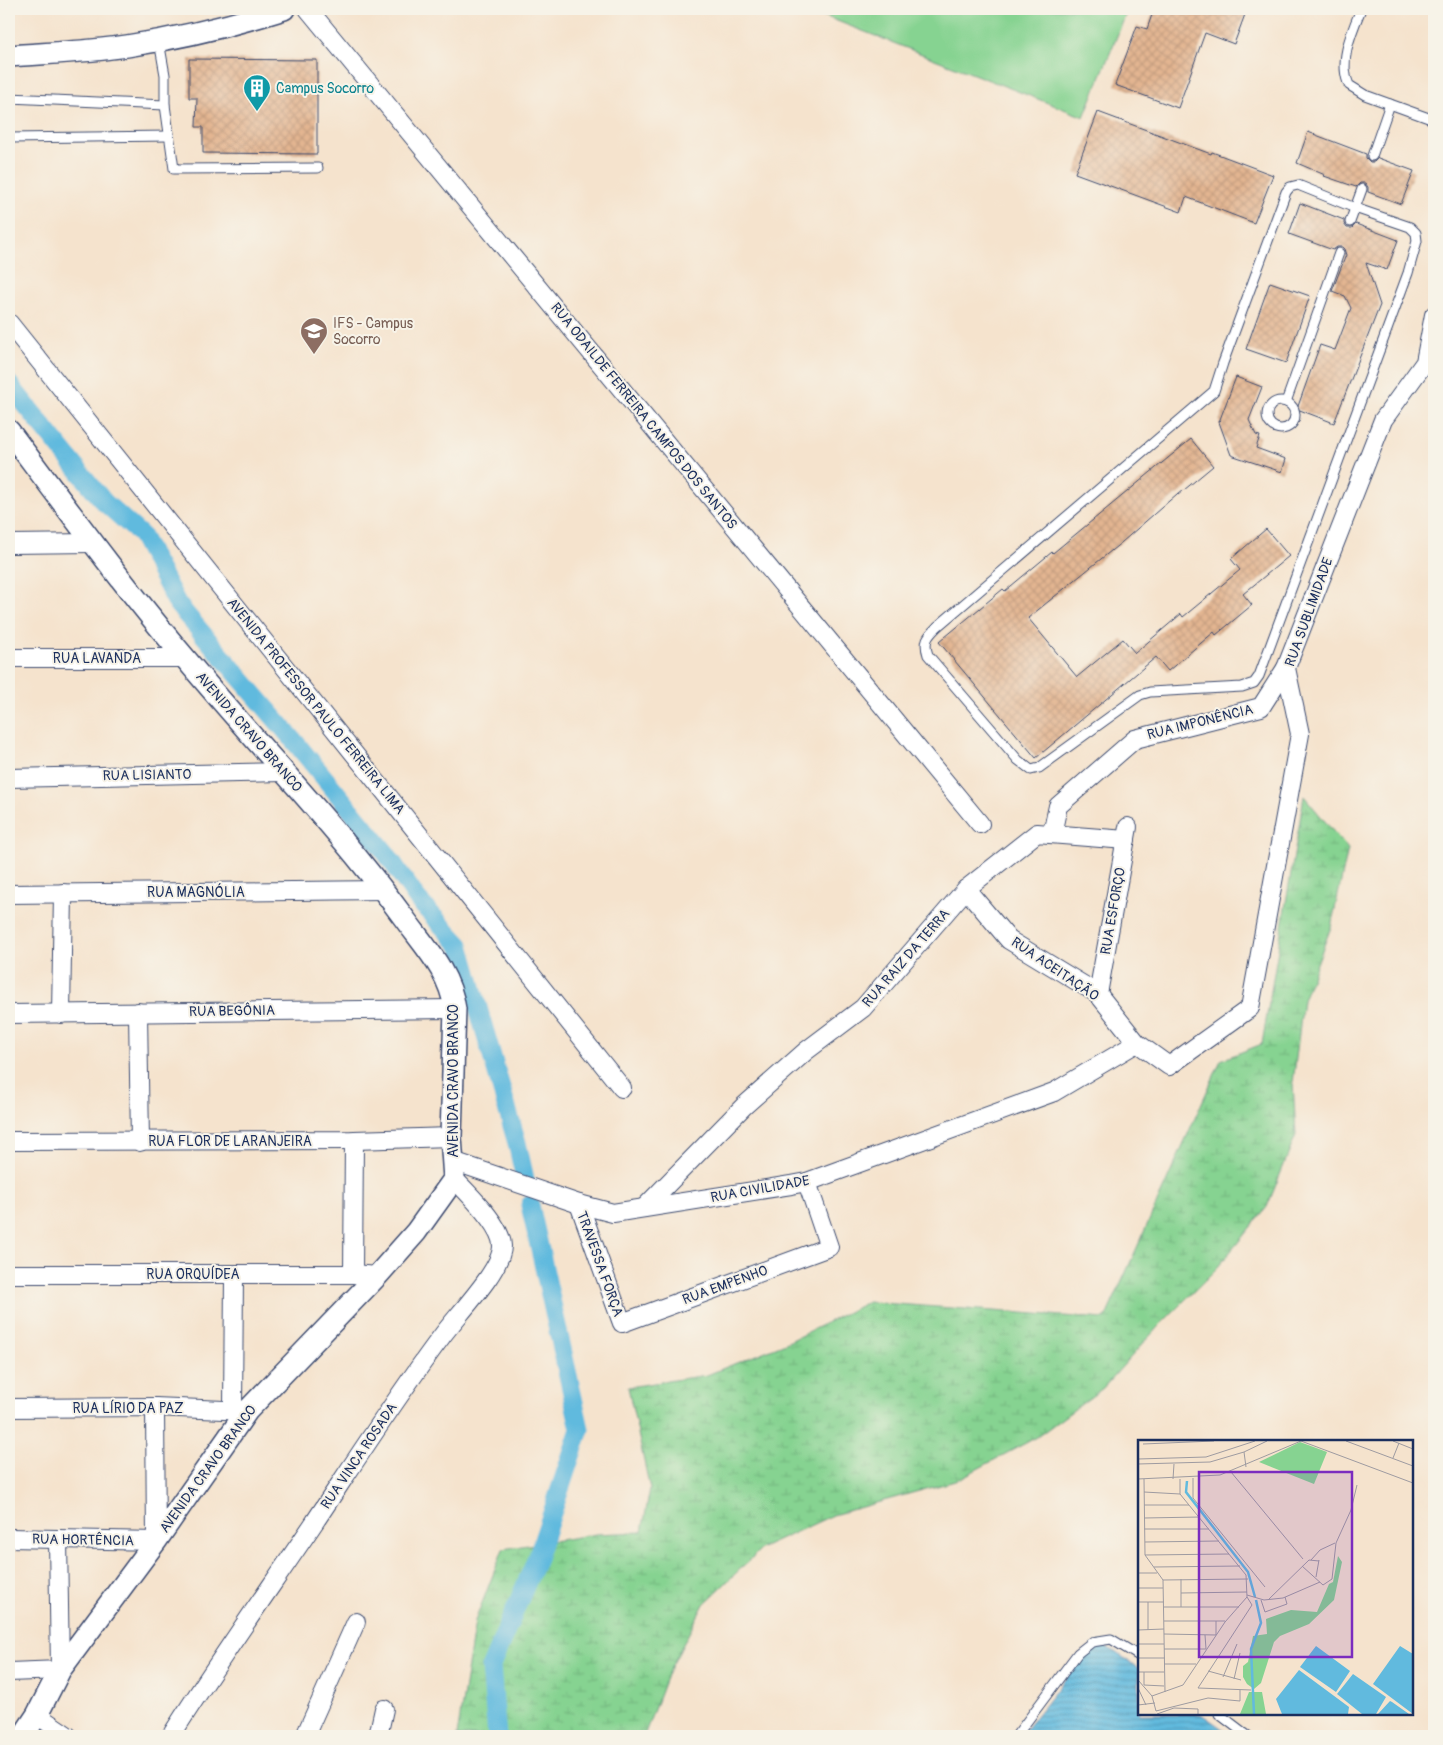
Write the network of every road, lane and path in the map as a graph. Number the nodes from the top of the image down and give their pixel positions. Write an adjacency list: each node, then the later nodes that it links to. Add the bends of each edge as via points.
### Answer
1 (284, 9): 4 (street)
2 (308, 9): 29 (street, RUA ODAILDE FERREIRA CAMPOS DOS SANTOS)
3 (1361, 9): 7 (lane, via 1345,61 1346,79 1353,89)
4 (159, 40): 5 (street, via 78,52); 8 (lane, via 165,75)
5 (9, 56)
6 (9, 98): 8 (lane)
7 (1390, 104): 9 (lane); 12 (lane)
8 (165, 105): 10 (lane)
9 (1434, 120)
10 (169, 136): 11 (lane); 13 (lane, via 174,169)
11 (9, 138)
12 (1372, 156)
13 (318, 168)
14 (1362, 189): 15 (lane)
15 (1355, 208): 15 (lane, via 1410,227 1416,233 1417,241 1259,676 1254,683 1242,687 1140,695 1039,768 1031,770 1018,760 928,655 927,638 1214,390 1290,187 1298,185); 16 (lane)
16 (1350, 222)
17 (1339, 253): 20 (lane)
18 (1434, 315): 26 (street, RUA SUBLIMIDADE, via 1425,362 1383,420)
19 (9, 323): 43 (street, AVENIDA PROFESSOR PAULO FERREIRA LIMA)
20 (1286, 402)
21 (9, 431): 22 (street, AVENIDA CRAVO BRANCO)
22 (94, 543): 23 (street); 25 (street, AVENIDA CRAVO BRANCO)
23 (9, 544)
24 (9, 658): 25 (street, RUA LAVANDA)
25 (184, 658): 27 (street, AVENIDA CRAVO BRANCO)
26 (1286, 668): 31 (street, RUA IMPONÊNCIA, via 1261,707 1135,739 1058,806); 42 (street, RUA SUBLIMIDADE, via 1300,734 1250,1008)
27 (285, 772): 28 (street, RUA LISIANTO); 33 (street, AVENIDA CRAVO BRANCO)
28 (9, 778)
29 (980, 824)
30 (1127, 833): 31 (street, RUA RAIZ DA TERRA); 36 (street, RUA ESFORÇO)
31 (1052, 834): 32 (street, RUA RAIZ DA TERRA, via 1037,832)
32 (966, 889): 36 (street, RUA ACEITAÇÃO, via 1010,940); 51 (street, RUA RAIZ DA TERRA, via 862,1008 806,1051 744,1106)
33 (384, 890): 34 (street, RUA MAGNÓLIA); 37 (street, AVENIDA CRAVO BRANCO, via 442,969)
34 (63, 893): 35 (street, RUA MAGNÓLIA); 40 (street)
35 (9, 894)
36 (1098, 994): 41 (street, RUA ACEITAÇÃO)
37 (455, 1009): 38 (street, RUA BEGÔNIA); 44 (street, AVENIDA CRAVO BRANCO)
38 (138, 1012): 40 (street, RUA BEGÔNIA); 47 (street)
39 (9, 1014): 40 (street, RUA BEGÔNIA)
40 (61, 1014)
41 (1137, 1042): 42 (street, RUA ACEITAÇÃO); 49 (street, RUA CIVILIDADE, via 1054,1092)
42 (1169, 1066)
43 (622, 1088)
44 (451, 1137): 45 (street, RUA FLOR DE LARANJEIRA); 48 (street, AVENIDA CRAVO BRANCO)
45 (354, 1140): 47 (street, RUA FLOR DE LARANJEIRA); 54 (street)
46 (9, 1141): 47 (street, RUA FLOR DE LARANJEIRA)
47 (140, 1142)
48 (454, 1170): 50 (street, RUA CIVILIDADE); 55 (street, AVENIDA CRAVO BRANCO, via 416,1232); 72 (street, RUA VINCA ROSADA, via 500,1237 499,1260 395,1403)
49 (807, 1182): 51 (street, RUA CIVILIDADE); 56 (street, RUA EMPENHO, via 828,1247)
50 (579, 1204): 51 (street, RUA CIVILIDADE, via 613,1213); 56 (street, TRAVESSA FORÇA)
51 (644, 1208)
52 (9, 1274): 53 (street, RUA ORQUÍDEA)
53 (234, 1274): 54 (street, RUA ORQUÍDEA); 59 (street)
54 (353, 1274): 55 (street, RUA ORQUÍDEA)
55 (378, 1276): 59 (street, AVENIDA CRAVO BRANCO)
56 (622, 1323)
57 (9, 1408): 58 (street, RUA LÍRIO DA PAZ)
58 (156, 1408): 59 (street, RUA LÍRIO DA PAZ); 62 (street)
59 (240, 1411): 62 (street, AVENIDA CRAVO BRANCO)
60 (9, 1538): 61 (street, RUA HORTÊNCIA)
61 (58, 1539): 62 (street, RUA HORTÊNCIA); 65 (street)
62 (156, 1541): 65 (street, AVENIDA CRAVO BRANCO)
63 (356, 1622): 73 (street)
64 (1138, 1655): 75 (lane, via 1111,1639 1092,1642 1078,1653)
65 (60, 1670): 66 (street); 68 (street, AVENIDA CRAVO BRANCO)
66 (9, 1672)
67 (384, 1709): 74 (street)
68 (36, 1715): 70 (street, AVENIDA CRAVO BRANCO); 71 (street)
69 (1219, 1715): 76 (lane)
70 (23, 1736)
71 (68, 1736)
72 (171, 1736)
73 (305, 1736)
74 (378, 1736)
75 (1016, 1736)
76 (1248, 1736)

